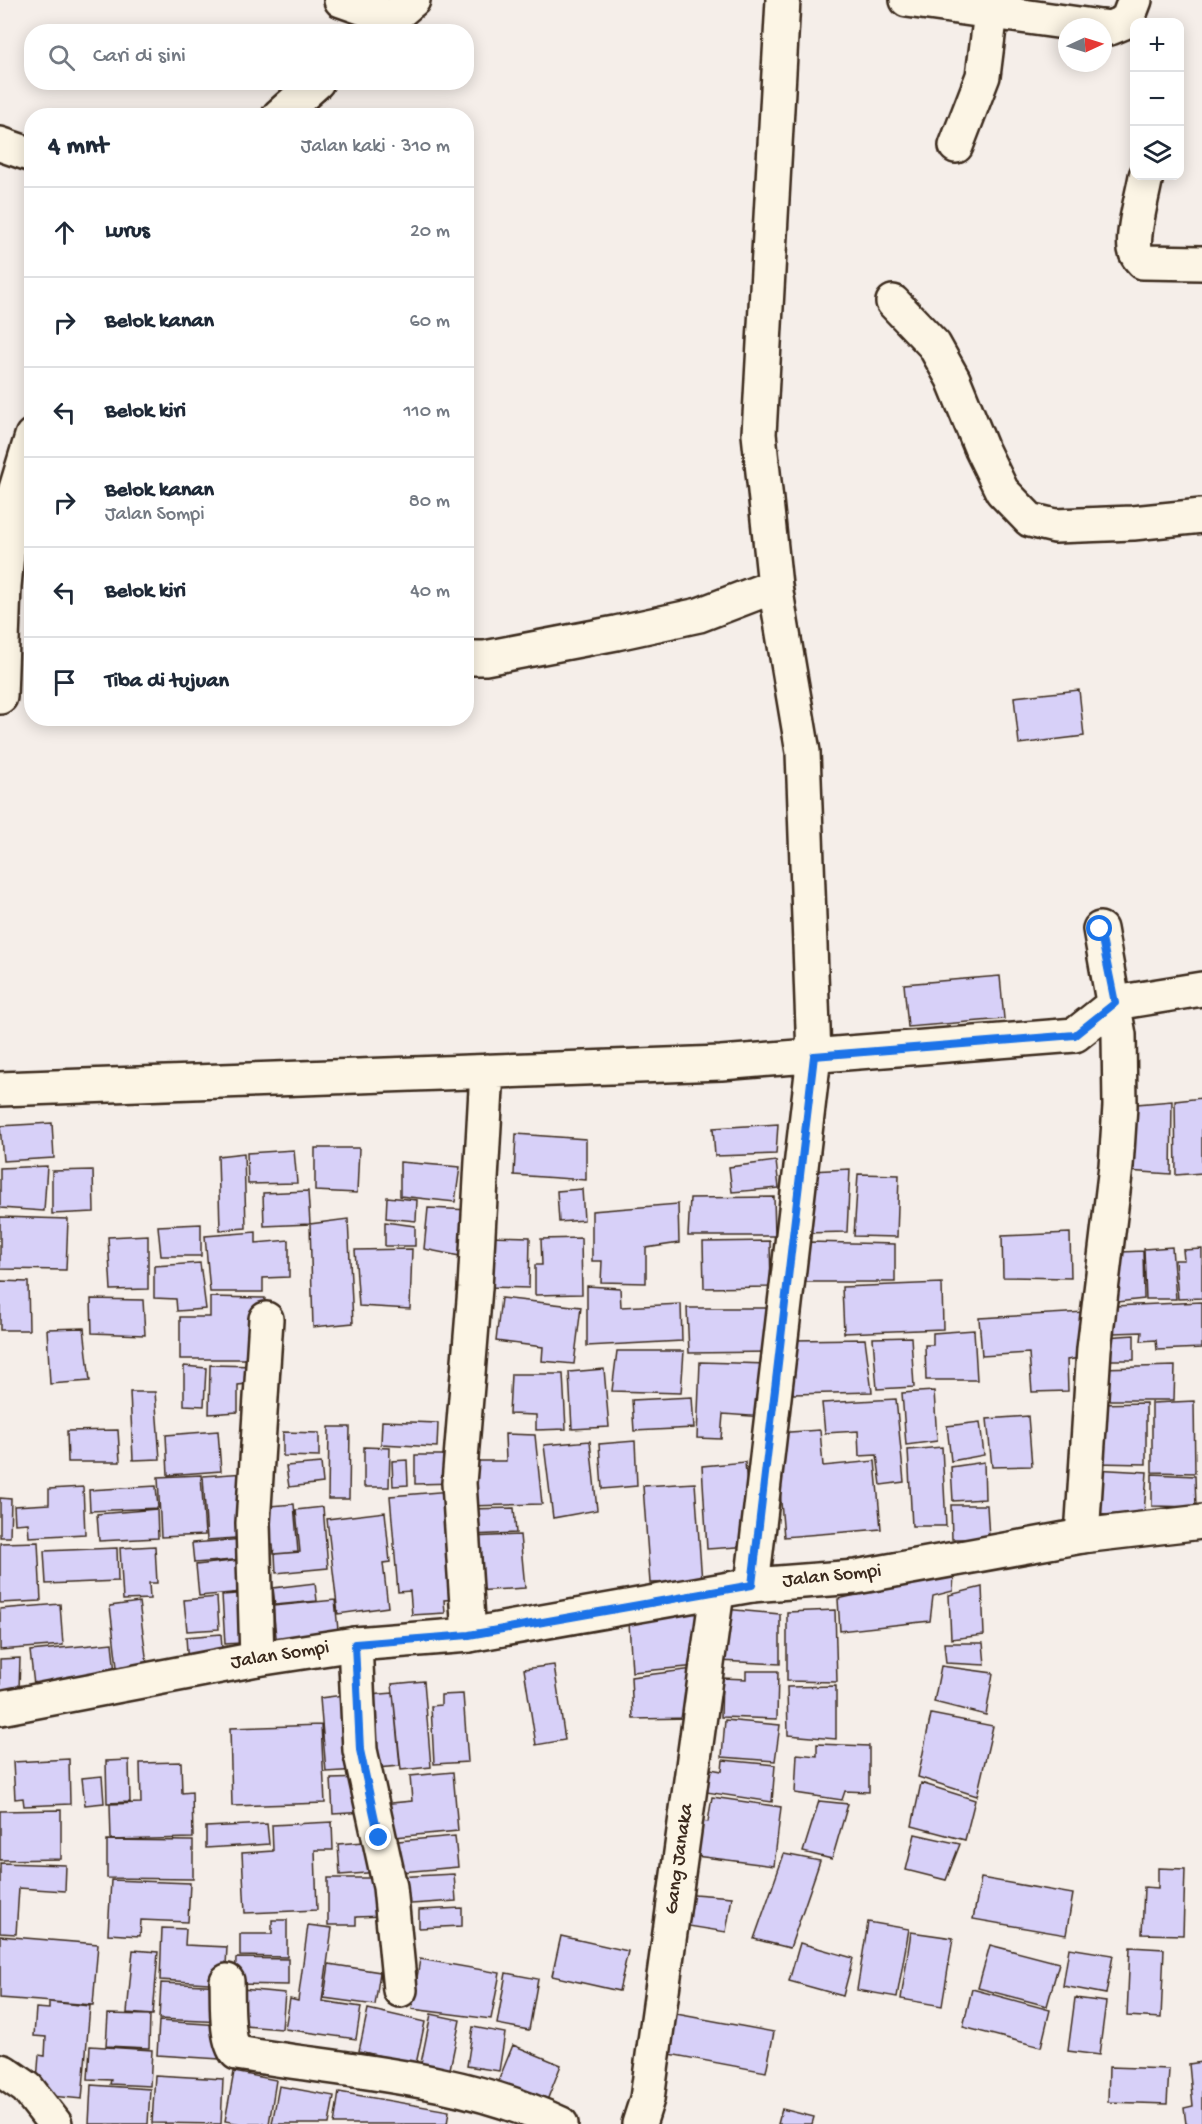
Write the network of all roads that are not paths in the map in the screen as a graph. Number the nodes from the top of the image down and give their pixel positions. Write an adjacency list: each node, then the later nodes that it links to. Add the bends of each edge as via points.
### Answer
1 (341, 0): 6 (street)
2 (783, 0): 19 (street, via 759,434)
3 (907, 0): 5 (street)
4 (1135, 0): 8 (street, via 1127,21)
5 (991, 12): 7 (street); 12 (street, via 983,76)
6 (394, 17)
7 (1058, 22)
8 (1112, 30)
9 (308, 90): 10 (street)
10 (288, 108)
11 (0, 144): 13 (street)
12 (956, 146)
13 (24, 152)
14 (1145, 180): 15 (street, via 1136,234 1138,256 1143,262)
15 (1202, 263)
16 (893, 302): 18 (street, via 934,345 1002,491 1030,520 1055,526)
17 (24, 462): 21 (street, via 12,502)
18 (1202, 516)
19 (775, 586): 20 (street, via 699,615); 25 (street, via 803,752)
20 (474, 657)
21 (0, 697)
22 (1100, 929): 24 (street)
23 (1202, 989): 24 (street)
24 (1115, 1003): 25 (street, via 1075,1035); 30 (street, via 1120,1082 1116,1166 1094,1348)
25 (814, 1056): 26 (street); 31 (street)
26 (487, 1071): 27 (street); 33 (street, via 476,1288 459,1483)
27 (0, 1089)
28 (266, 1319): 35 (street, via 253,1523)
29 (1202, 1522): 30 (street, Jalan Sompi)
30 (1082, 1536): 31 (street, Jalan Sompi, via 856,1577)
31 (752, 1585): 32 (street, Jalan Sompi)
32 (717, 1592): 33 (street, Jalan Sompi); 42 (street, Gang Janaka, via 647,2099)
33 (469, 1635): 34 (street, Jalan Sompi)
34 (355, 1644): 35 (street, Jalan Sompi); 38 (street, via 360,1750 390,1887)
35 (257, 1659): 36 (street, Jalan Sompi)
36 (0, 1708)
37 (227, 1981): 41 (street, via 230,2034 237,2053 403,2076 496,2100)
38 (400, 1990)
39 (0, 2071): 40 (street, via 27,2088)
40 (55, 2124)
41 (561, 2124)
42 (639, 2124)

